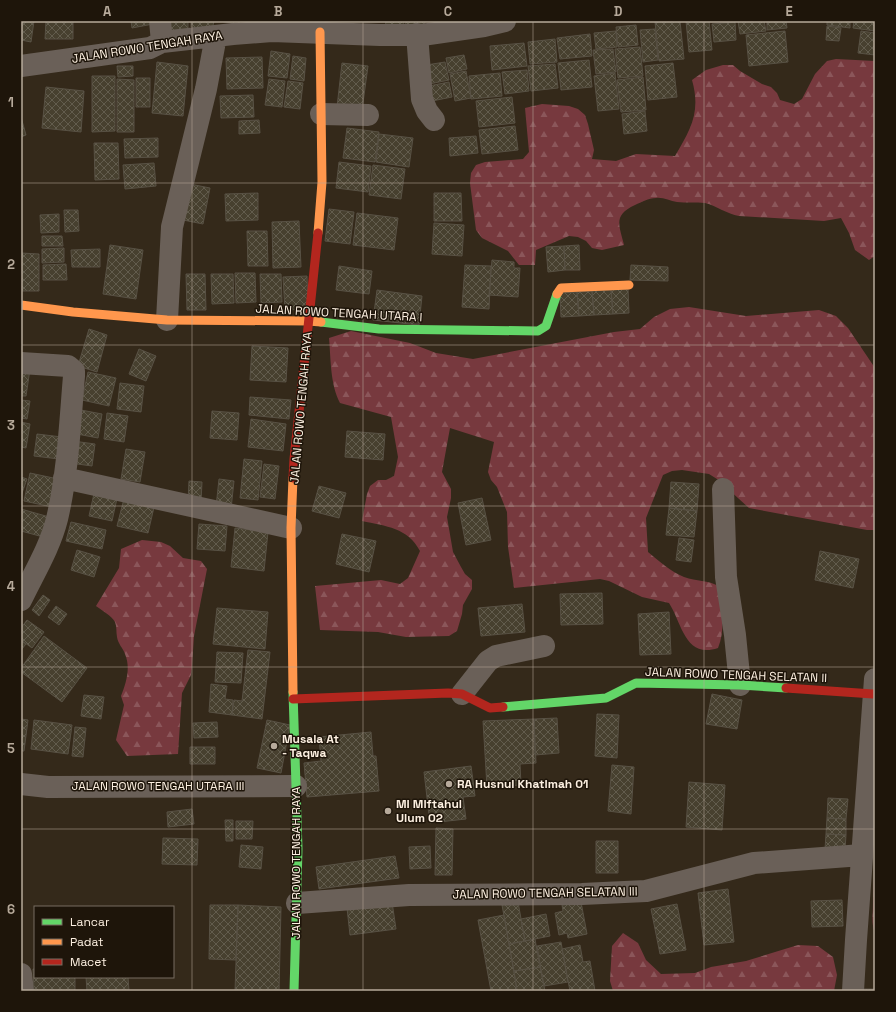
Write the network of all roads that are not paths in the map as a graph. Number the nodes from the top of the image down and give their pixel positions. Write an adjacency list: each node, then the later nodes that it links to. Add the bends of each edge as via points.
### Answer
1 (505, 21): 2 (street)
2 (484, 23): 6 (street)
3 (273, 26): 5 (street, JALAN ROWO TENGAH RAYA); 7 (street, JALAN ROWO TENGAH RAYA)
4 (161, 32): 7 (street, JALAN ROWO TENGAH RAYA); 8 (street, JALAN ROWO TENGAH RAYA, via 150,48)
5 (320, 32): 6 (street); 9 (street, JALAN ROWO TENGAH RAYA)
6 (417, 34): 11 (street, via 422,99)
7 (216, 36): 14 (street, via 206,89 172,227)
8 (21, 66)
9 (321, 114): 10 (street); 15 (street, JALAN ROWO TENGAH RAYA, via 322,182)
10 (368, 116)
11 (434, 120)
12 (629, 285): 15 (street, JALAN ROWO TENGAH UTARA I, via 561,288 546,326 538,331 379,329)
13 (21, 306): 14 (street, JALAN ROWO TENGAH UTARA I)
14 (167, 320): 15 (street, JALAN ROWO TENGAH UTARA I)
15 (308, 321): 19 (street, JALAN ROWO TENGAH RAYA, via 294,459)
16 (21, 363): 17 (street, via 68,366 74,371)
17 (64, 478): 19 (street); 20 (street, via 57,519 48,546)
18 (723, 489): 22 (street, via 726,577)
19 (291, 528): 25 (street, JALAN ROWO TENGAH RAYA)
20 (21, 600)
21 (544, 646): 24 (street, via 496,656 488,661)
22 (740, 685): 23 (street, JALAN ROWO TENGAH SELATAN II); 24 (street, JALAN ROWO TENGAH SELATAN II, via 636,683 606,698 490,708)
23 (874, 687): 28 (street)
24 (462, 694): 25 (street, JALAN ROWO TENGAH SELATAN II)
25 (293, 699): 27 (street, JALAN ROWO TENGAH RAYA)
26 (21, 784): 27 (street, JALAN ROWO TENGAH UTARA III, via 48,787)
27 (296, 786): 29 (street, JALAN ROWO TENGAH RAYA)
28 (862, 855): 29 (street, JALAN ROWO TENGAH SELATAN III, via 754,863 646,891 409,895); 33 (street)
29 (297, 903): 32 (street, JALAN ROWO TENGAH RAYA)
30 (21, 974): 31 (street)
31 (24, 991)
32 (294, 991)
33 (853, 991)

